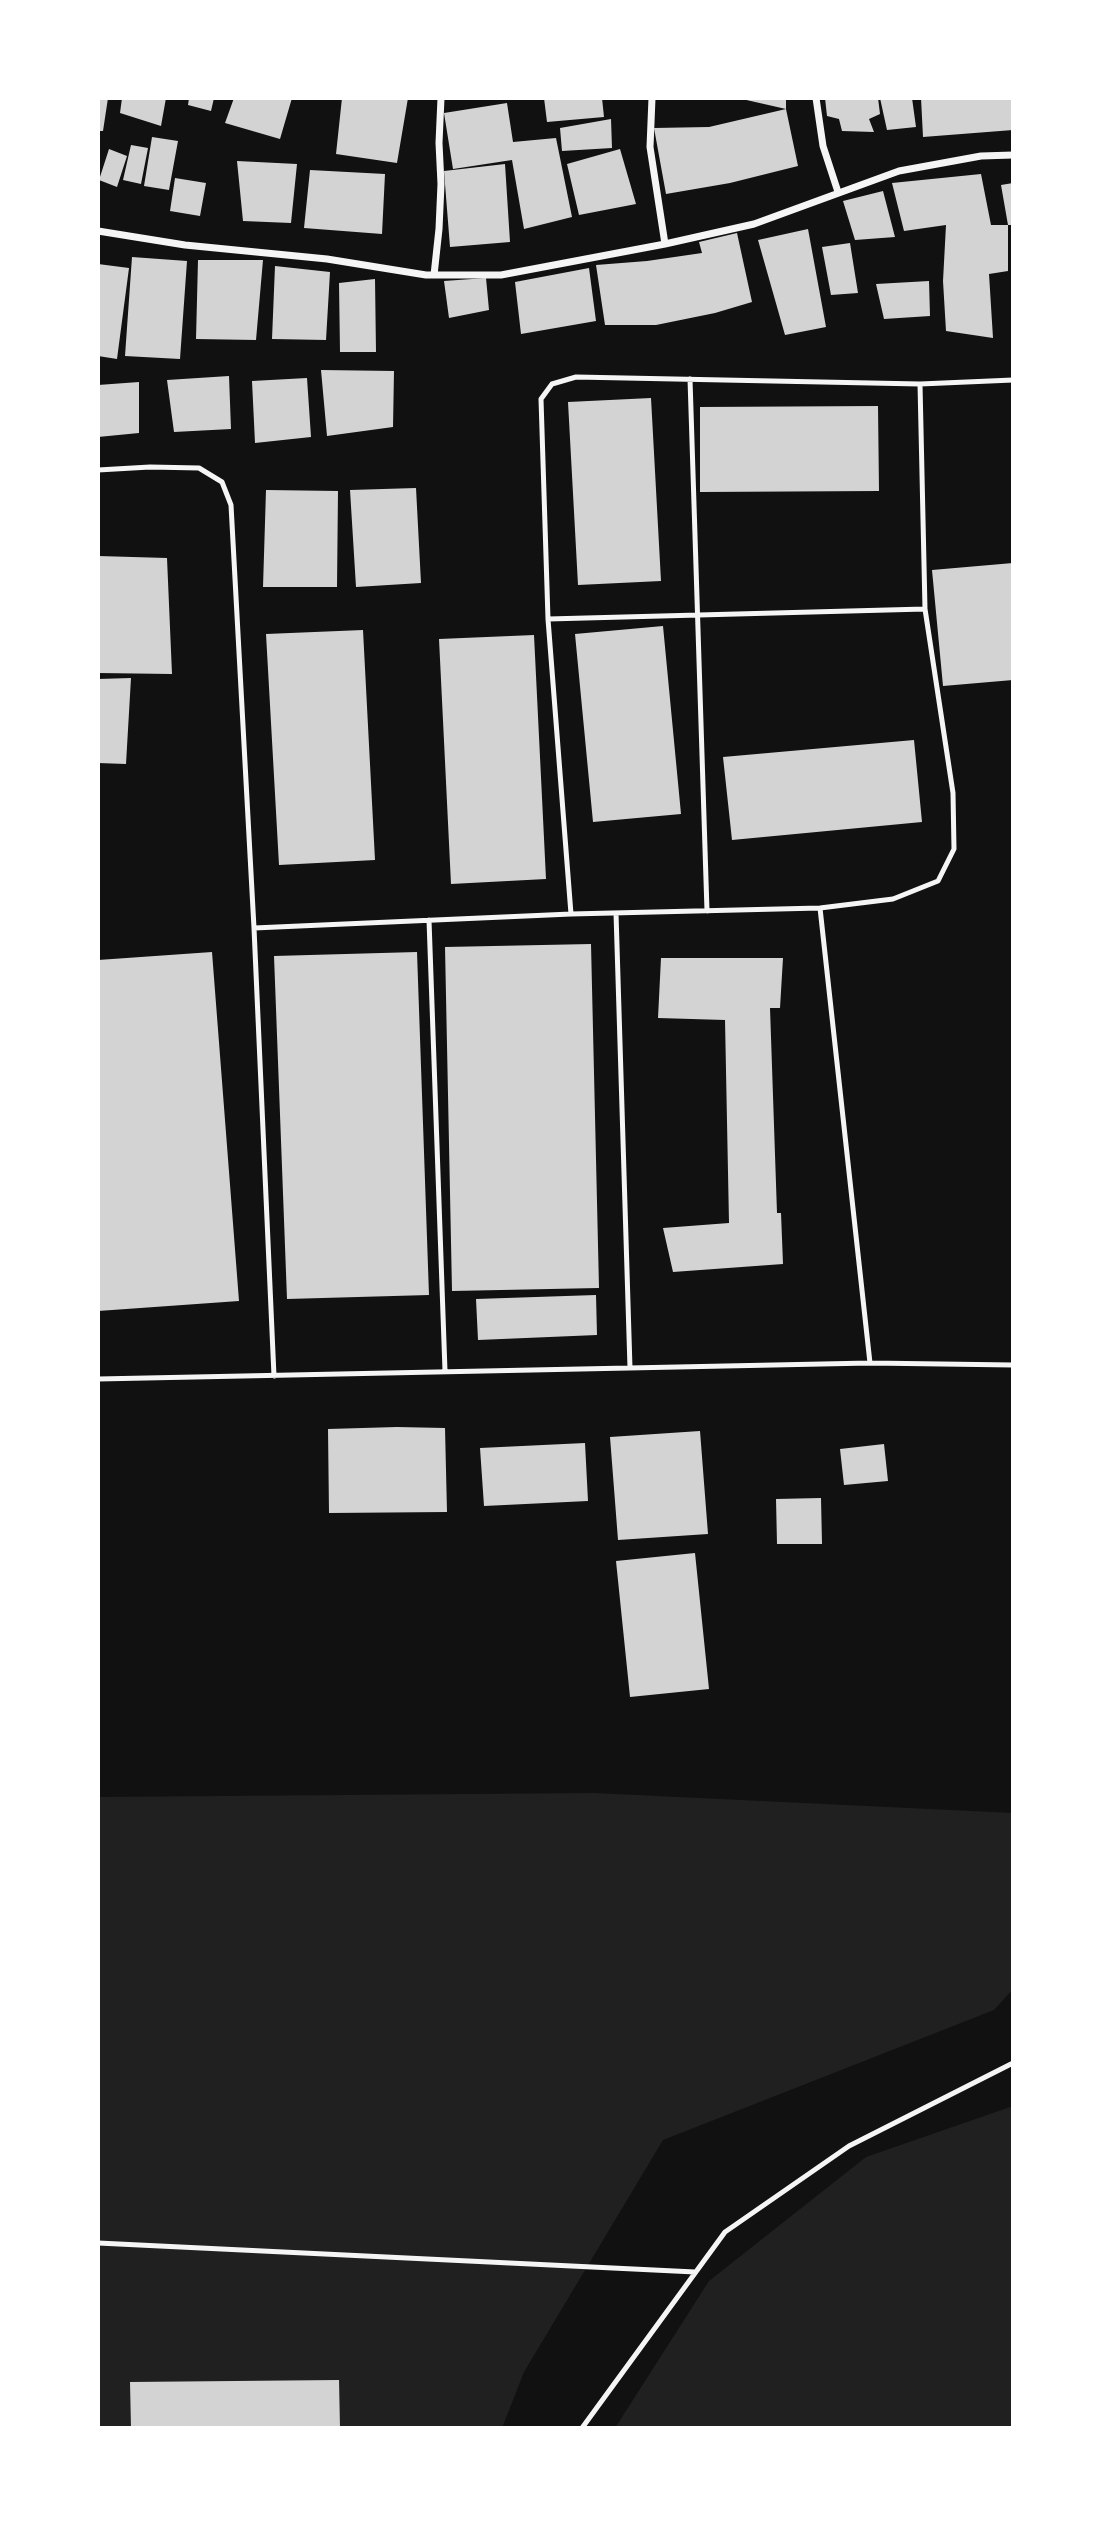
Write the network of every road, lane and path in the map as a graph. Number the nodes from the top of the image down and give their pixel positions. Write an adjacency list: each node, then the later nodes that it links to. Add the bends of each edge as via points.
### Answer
1 (441, 98): 8 (street, via 439,229)
2 (652, 98): 7 (street, via 650,148)
3 (816, 98): 5 (street, via 822,146)
4 (1013, 155): 5 (street, via 899,171)
5 (838, 192): 7 (street, via 754,224)
6 (98, 231): 8 (street)
7 (665, 244): 8 (street, via 501,275)
8 (433, 275)
9 (690, 379): 11 (lane); 14 (lane); 15 (lane, via 576,377 552,384 541,399)
10 (1013, 380): 11 (lane)
11 (920, 384): 13 (lane)
12 (98, 470): 21 (lane, via 199,468 222,482 231,505)
13 (925, 609): 14 (lane); 16 (lane, via 953,793 954,849 938,881 893,899)
14 (698, 615): 15 (lane); 17 (lane)
15 (548, 619): 19 (lane)
16 (820, 908): 17 (lane); 22 (lane)
17 (707, 911): 18 (lane)
18 (616, 913): 19 (lane); 24 (lane)
19 (571, 914): 20 (lane)
20 (429, 920): 21 (lane); 25 (lane)
21 (254, 928): 26 (lane)
22 (870, 1363): 23 (lane); 24 (lane)
23 (1013, 1365)
24 (630, 1368): 25 (lane)
25 (445, 1371): 26 (lane)
26 (274, 1376): 27 (lane)
27 (98, 1379)
28 (1013, 2063): 30 (lane, via 849,2146 725,2232)
29 (98, 2243): 30 (lane)
30 (695, 2272): 31 (lane)
31 (582, 2428)

